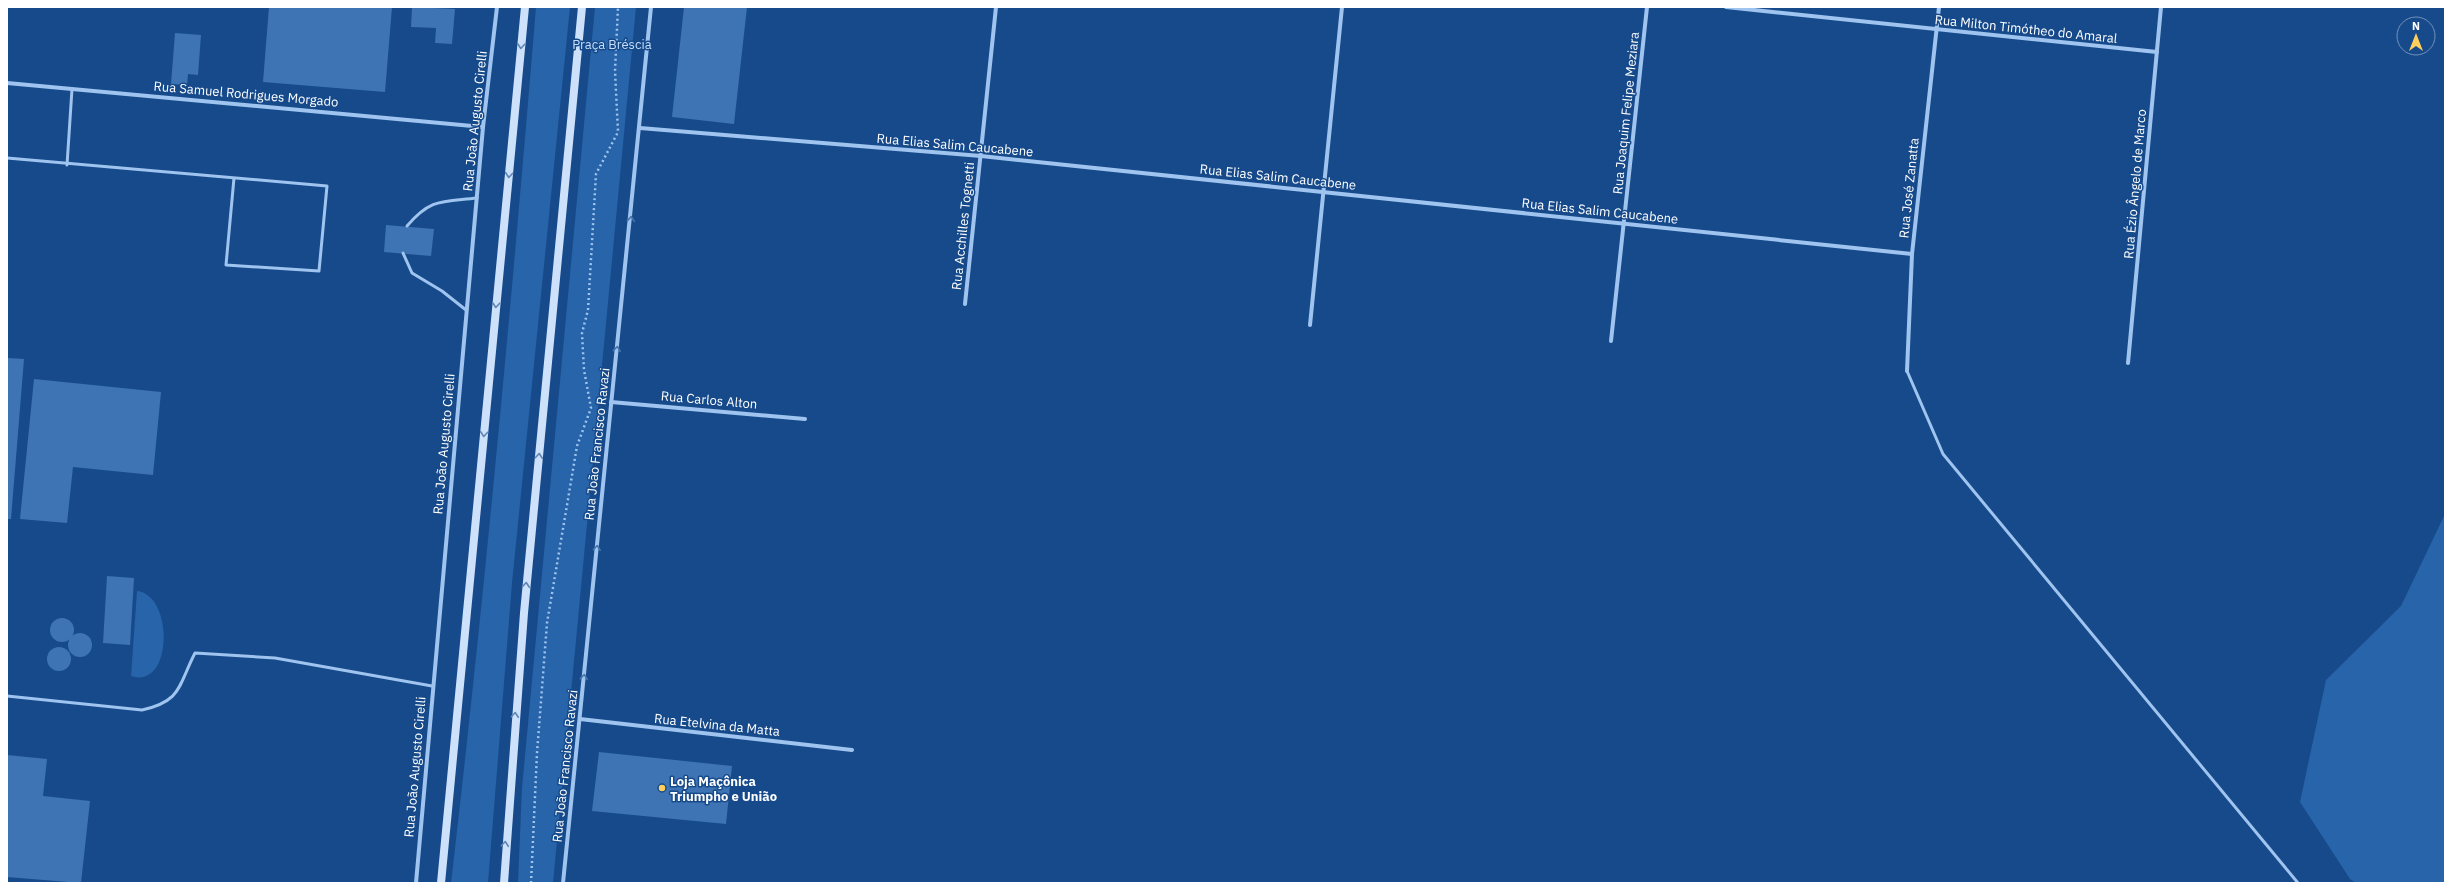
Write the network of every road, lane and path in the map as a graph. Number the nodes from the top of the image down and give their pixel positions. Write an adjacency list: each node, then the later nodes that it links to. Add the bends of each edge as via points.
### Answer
1 (497, 7): 16 (street, Rua João Augusto Cirelli)
2 (525, 7): 41 (main road, one-way to 41)
3 (582, 7): 42 (main road, one-way to 3, via 523,621)
4 (618, 7): 43 (path, via 614,71 618,132 596,174 588,310 582,333 584,370 591,408 577,446 547,623 537,752)
5 (651, 7): 17 (street, Rua João Francisco Ravazi)
6 (996, 7): 18 (street, Rua Acchilles Tognetti)
7 (1342, 7): 22 (street)
8 (1648, 7): 24 (street, Rua Joaquim Felipe Meziara)
9 (1726, 7): 12 (street, Rua Milton Timótheo do Amaral)
10 (1939, 7): 12 (street, Rua José Zanatta)
11 (2161, 7): 13 (street, Rua Ézio Ângelo de Marco)
12 (1937, 29): 13 (street, Rua Milton Timótheo do Amaral); 27 (street, Rua José Zanatta)
13 (2157, 52): 32 (street, Rua Ézio Ângelo de Marco)
14 (7, 83): 15 (street, Rua Samuel Rodrigues Morgado)
15 (72, 89): 16 (street, Rua Samuel Rodrigues Morgado); 20 (lane)
16 (483, 126): 23 (street, Rua João Augusto Cirelli)
17 (640, 128): 18 (street, Rua Elias Salim Caucabene); 34 (street, Rua João Francisco Ravazi, one-way to 17)
18 (981, 156): 22 (street, Rua Elias Salim Caucabene); 28 (street, Rua Acchilles Tognetti)
19 (7, 158): 20 (lane)
20 (67, 165): 21 (lane)
21 (234, 178): 21 (lane, via 327,186 319,271 226,265)
22 (1324, 192): 24 (street, Rua Elias Salim Caucabene); 30 (street)
23 (477, 198): 25 (lane, via 433,204 420,210); 29 (street, Rua João Augusto Cirelli)
24 (1624, 223): 27 (street, Rua Elias Salim Caucabene); 31 (street, Rua Joaquim Felipe Meziara)
25 (407, 226)
26 (403, 253): 29 (lane, via 412,273 442,291)
27 (1912, 254): 33 (street, Rua José Zanatta)
28 (965, 304)
29 (466, 310): 36 (street, Rua João Augusto Cirelli)
30 (1310, 325)
31 (1611, 341)
32 (2128, 363)
33 (1907, 371): 45 (lane, via 1943,454)
34 (611, 402): 35 (street, Rua Carlos Alton); 38 (street, Rua João Francisco Ravazi, one-way to 34)
35 (805, 419)
36 (432, 686): 37 (lane, via 275,658 195,653 174,697 142,710); 40 (street, Rua João Augusto Cirelli)
37 (7, 696)
38 (580, 719): 39 (street, Rua Etelvina da Matta); 44 (street, Rua João Francisco Ravazi)
39 (852, 750)
40 (416, 883)
41 (441, 883)
42 (504, 883)
43 (531, 883)
44 (563, 883)
45 (2298, 883)

